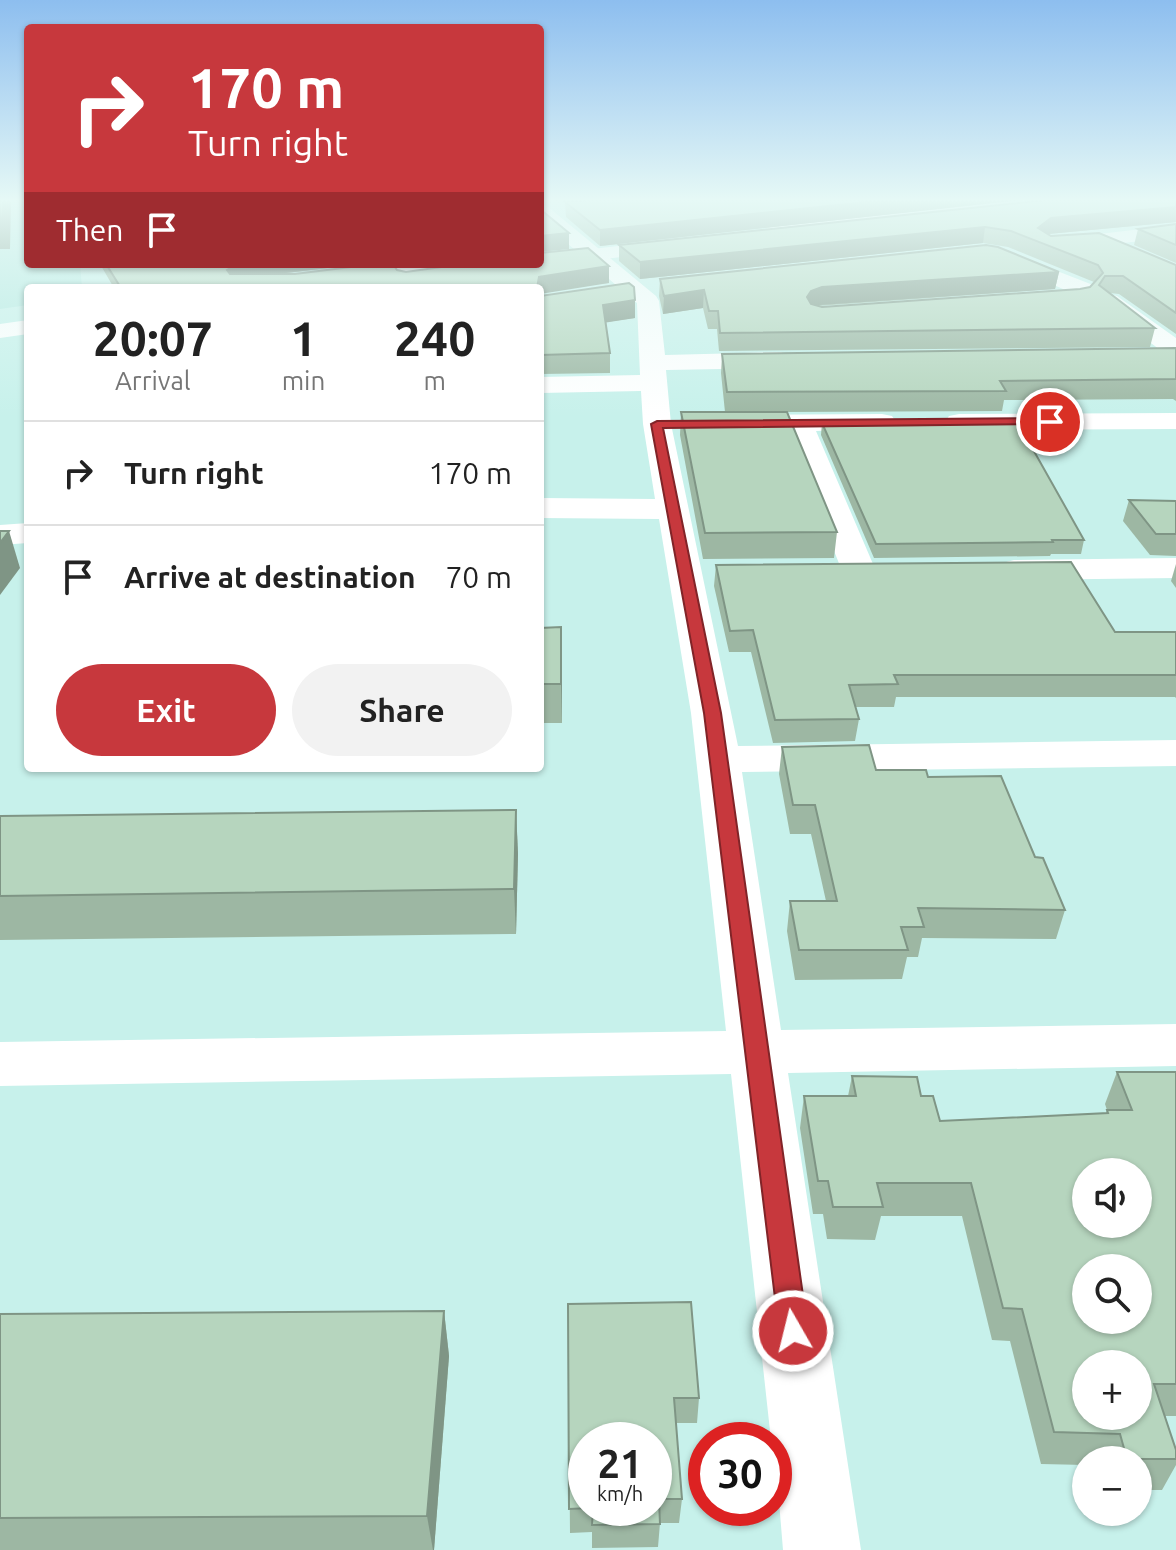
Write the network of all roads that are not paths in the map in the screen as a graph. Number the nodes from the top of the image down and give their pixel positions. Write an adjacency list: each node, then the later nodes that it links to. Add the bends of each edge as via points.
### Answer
1 (404, 272): 5 (street)
2 (423, 272): 6 (street)
3 (614, 272): 18 (street, via 648,301)
4 (1038, 272): 7 (street, via 1080,293)
5 (285, 284)
6 (357, 284)
7 (1044, 299)
8 (1109, 301): 13 (street)
9 (24, 315): 10 (street)
10 (0, 318)
11 (24, 328): 12 (street)
12 (0, 331)
13 (1176, 350)
14 (1144, 357): 15 (street)
15 (1176, 357)
16 (809, 359): 18 (street)
17 (544, 386): 18 (street)
18 (670, 404): 22 (street); 24 (street)
19 (1176, 421): 21 (street)
20 (908, 422): 22 (street)
21 (940, 422)
22 (798, 423): 29 (street)
23 (544, 508): 24 (street)
24 (675, 509): 31 (street, via 702,573)
25 (24, 533): 26 (street)
26 (0, 535)
27 (1176, 568): 28 (street)
28 (986, 570)
29 (859, 571)
30 (1176, 753): 31 (street)
31 (719, 759): 33 (street)
32 (1176, 1045): 33 (street)
33 (756, 1050): 34 (street); 35 (street)
34 (0, 1064)
35 (822, 1550)

